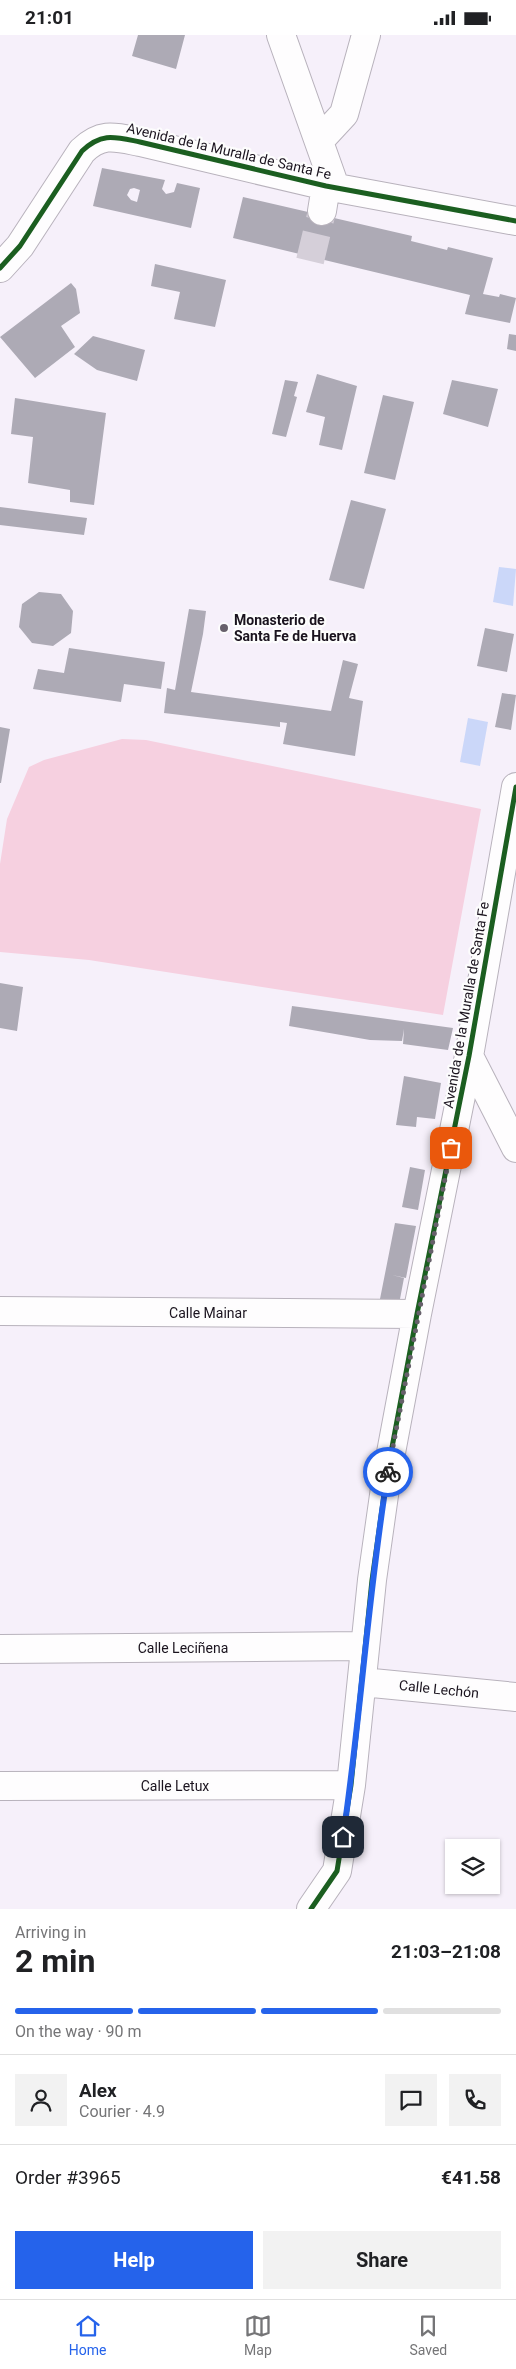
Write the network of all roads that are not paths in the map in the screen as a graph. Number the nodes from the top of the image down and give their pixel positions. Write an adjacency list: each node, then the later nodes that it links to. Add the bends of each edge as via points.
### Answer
1 (281, 35): 3 (street)
2 (366, 35): 3 (street, via 344,114)
3 (318, 141): 4 (street)
4 (327, 195): 5 (street, Avenida de la Muralla de Santa Fe); 6 (street, Avenida de la Muralla de Santa Fe, via 140,142 102,137 82,151 20,246)
5 (516, 221)
6 (0, 268)
7 (516, 787): 8 (street, Avenida de la Muralla de Santa Fe)
8 (470, 1056): 9 (street); 11 (street, Avenida de la Muralla de Santa Fe)
9 (516, 1148)
10 (0, 1311): 11 (street, Calle Mainar)
11 (417, 1314): 12 (street, Avenida de la Muralla de Santa Fe, via 387,1474)
12 (365, 1646): 13 (street, Calle Leciñena); 14 (street, Avenida de la Muralla de Santa Fe)
13 (0, 1649)
14 (362, 1682): 15 (street, Calle Lechón); 16 (street, Avenida de la Muralla de Santa Fe)
15 (516, 1697)
16 (351, 1785): 17 (street, Calle Letux); 18 (street, Avenida de la Muralla de Santa Fe, via 337,1871)
17 (0, 1786)
18 (311, 1909)

